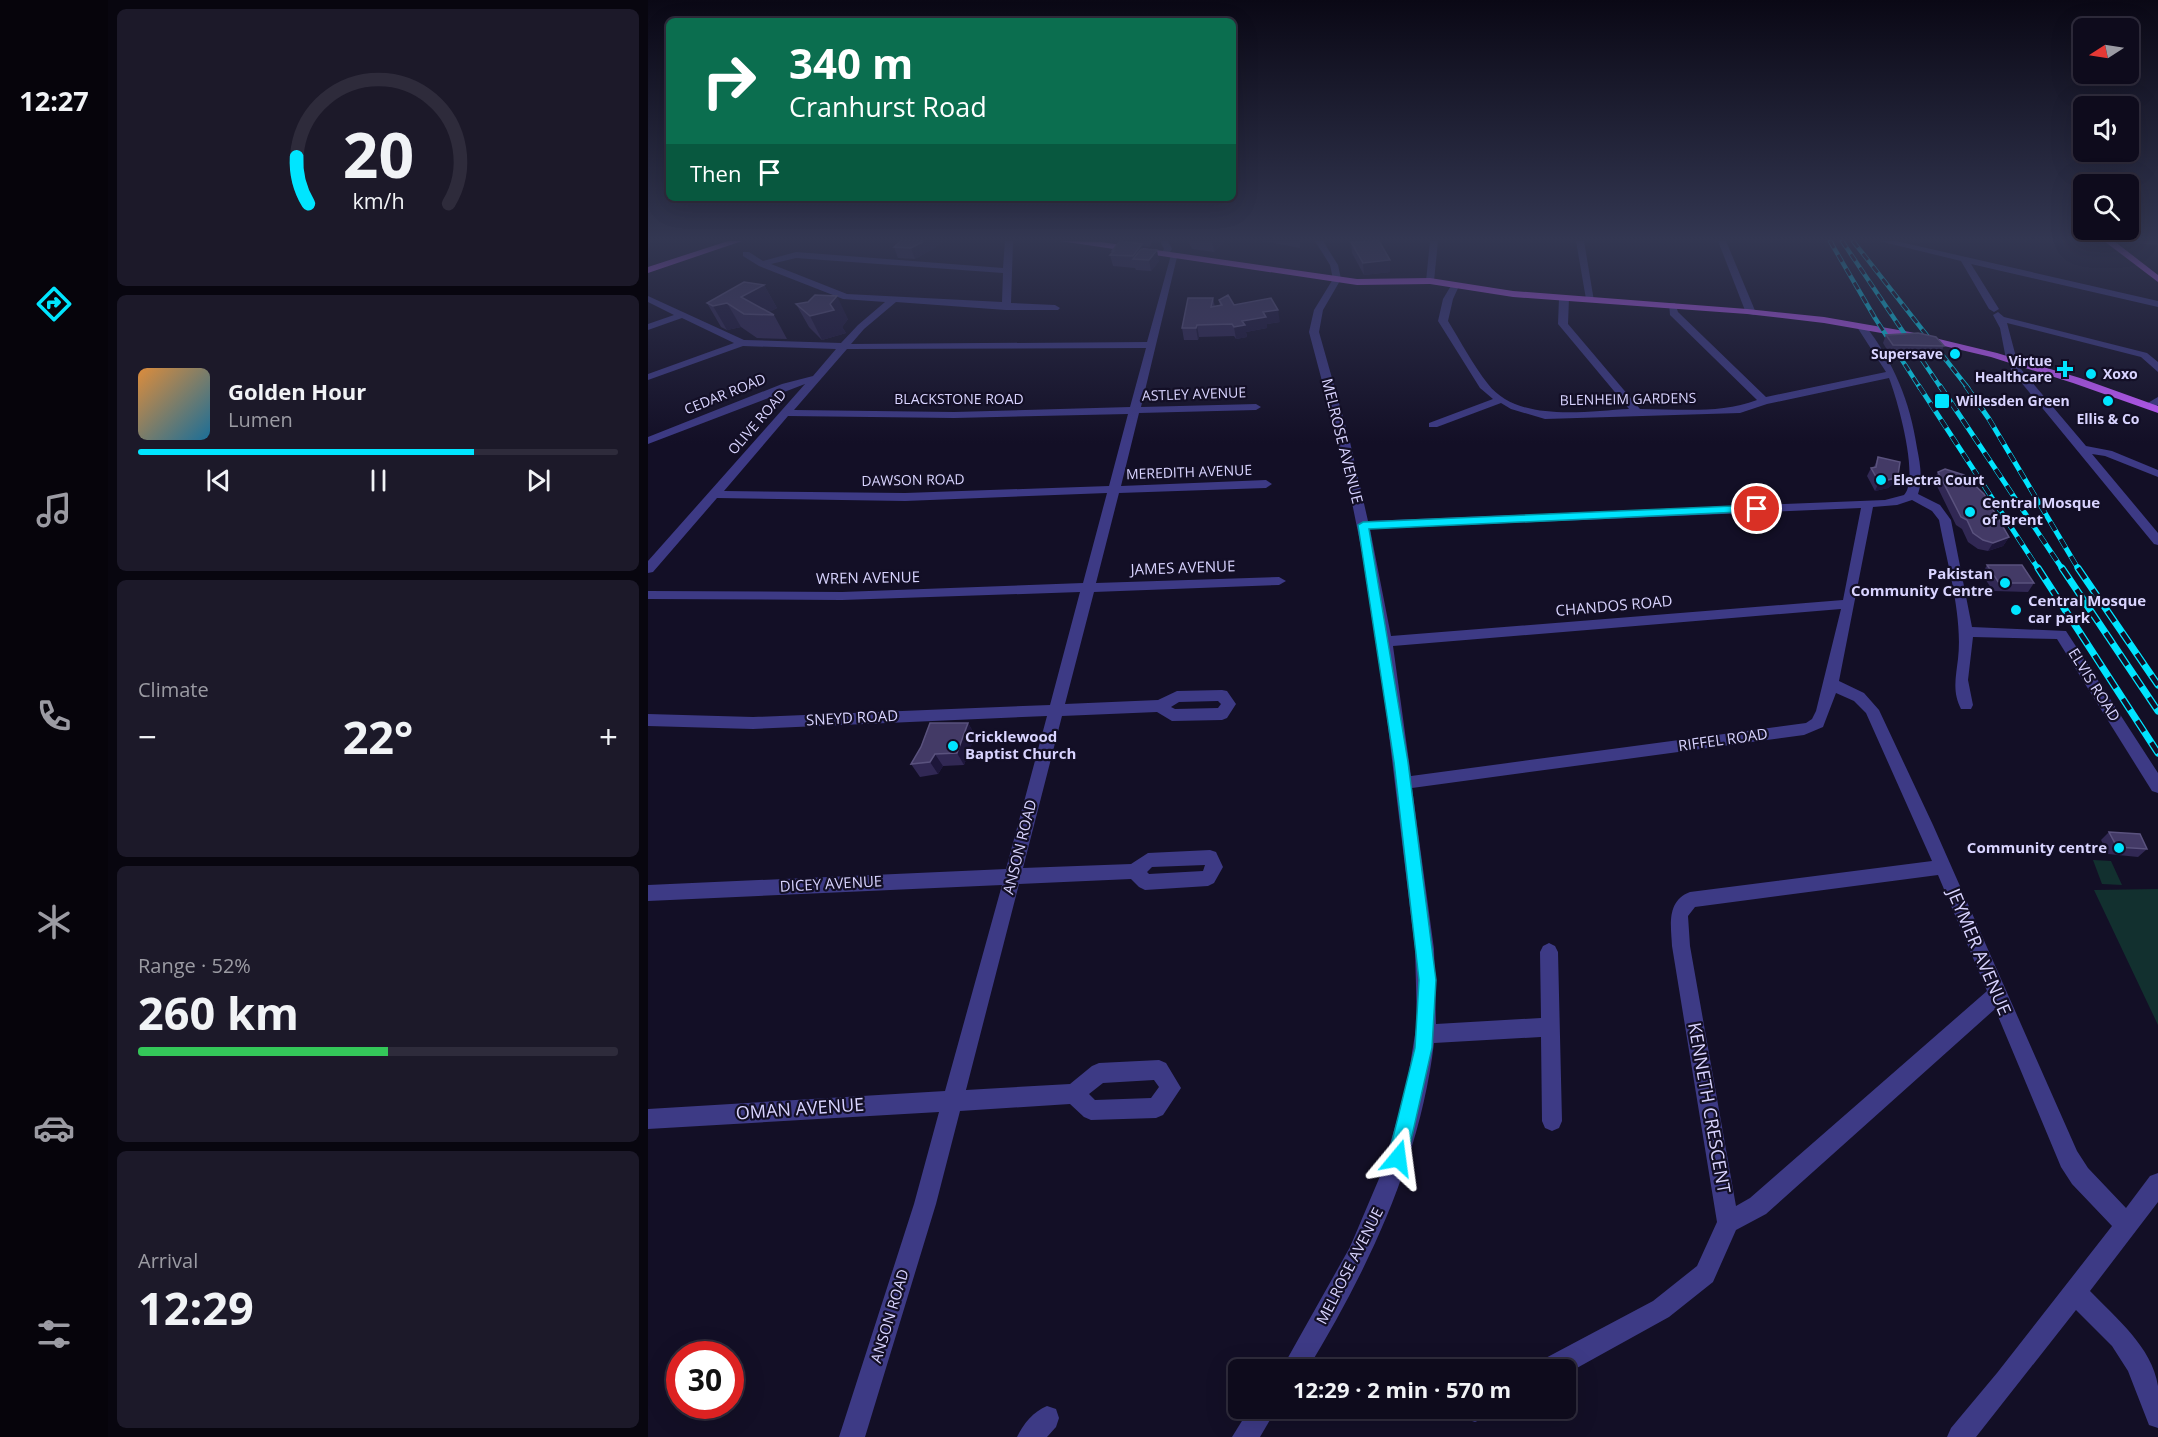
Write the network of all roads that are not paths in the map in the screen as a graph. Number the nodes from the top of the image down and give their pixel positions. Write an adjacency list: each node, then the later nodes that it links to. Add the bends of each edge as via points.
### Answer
1 (665, 308): 13 (street)
2 (883, 308): 18 (street, OLIVE ROAD)
3 (1161, 308): 17 (street, ANSON ROAD)
4 (1319, 308): 40 (street, MELROSE AVENUE, via 1314,332)
5 (1446, 308): 24 (street, BLENHEIM GARDENS, via 1443,321 1484,386)
6 (1564, 308): 29 (street, via 1563,324)
7 (1672, 308): 25 (street, via 1673,313)
8 (1702, 308): 11 (main road)
9 (1749, 308): 11 (street)
10 (1994, 308): 12 (street)
11 (1751, 313): 15 (main road)
12 (1998, 315): 19 (street); 20 (street, via 2144,355)
13 (680, 316): 14 (street); 16 (street)
14 (648, 327)
15 (1868, 328): 19 (main road); 21 (street)
16 (742, 343): 18 (street); 22 (street)
17 (1151, 345): 18 (street); 28 (street, ANSON ROAD)
18 (843, 346): 23 (street, OLIVE ROAD)
19 (2013, 360): 26 (main road); 33 (street, via 2013,365)
20 (2158, 369)
21 (1892, 374): 25 (street, BLENHEIM GARDENS); 38 (street, via 1903,403 1915,472)
22 (648, 377)
23 (815, 378): 30 (street, OLIVE ROAD); 32 (street, CEDAR ROAD)
24 (1500, 400): 29 (street, BLENHEIM GARDENS, via 1545,416); 31 (street)
25 (1764, 401): 29 (street, BLENHEIM GARDENS, via 1740,410 1718,412)
26 (2155, 405)
27 (1256, 407): 28 (street, ASTLEY AVENUE)
28 (1134, 411): 30 (street, BLACKSTONE ROAD); 36 (street, ANSON ROAD)
29 (1637, 411)
30 (784, 413): 37 (street, OLIVE ROAD)
31 (1433, 425)
32 (648, 441)
33 (2082, 449): 34 (street, via 2108,453); 41 (street)
34 (2158, 474)
35 (1266, 484): 36 (street, MEREDITH AVENUE)
36 (1112, 490): 37 (street, DAWSON ROAD, via 904,496); 44 (street, ANSON ROAD)
37 (714, 494): 42 (street, OLIVE ROAD)
38 (1911, 495): 39 (street, via 1894,502); 47 (street, via 1936,508 1945,520)
39 (1868, 504): 40 (street); 46 (street, RIFFEL ROAD)
40 (1363, 525): 48 (street, MELROSE AVENUE)
41 (2158, 541)
42 (648, 569)
43 (1279, 581): 44 (street, JAMES AVENUE)
44 (1088, 588): 45 (street, WREN AVENUE, via 842,596); 52 (street, ANSON ROAD)
45 (648, 595)
46 (1847, 604): 48 (street, CHANDOS ROAD); 49 (street, RIFFEL ROAD)
47 (1966, 632): 50 (street, via 1961,680); 55 (street, ELVIS ROAD, via 2061,634)
48 (1384, 642): 54 (street, MELROSE AVENUE)
49 (1831, 684): 54 (street, RIFFEL ROAD, via 1822,717 1817,724 1804,729); 56 (street, JEYMER AVENUE, via 1859,697 1872,710)
50 (1966, 705)
51 (1160, 706): 52 (street, SNEYD ROAD)
52 (1055, 711): 53 (street, SNEYD ROAD, via 753,723); 58 (street, ANSON ROAD)
53 (648, 720)
54 (1404, 783): 63 (street, MELROSE AVENUE, via 1427,980)
55 (2158, 786)
56 (1942, 867): 61 (street, JEYMER AVENUE); 69 (street, KENNETH CRESCENT, via 1690,900 1679,914 1681,946)
57 (1135, 871): 58 (street, DICEY AVENUE)
58 (1013, 875): 59 (street, DICEY AVENUE); 65 (street, ANSON ROAD)
59 (648, 893)
60 (1549, 952): 62 (street)
61 (1997, 994): 69 (street, via 1758,1206); 70 (street, JEYMER AVENUE, via 2069,1159)
62 (1551, 1027): 63 (street); 67 (street)
63 (1425, 1034): 72 (street, MELROSE AVENUE, via 1404,1138 1385,1196 1329,1314)
64 (1074, 1094): 65 (street, OMAN AVENUE)
65 (952, 1100): 66 (street, OMAN AVENUE); 77 (street, ANSON ROAD, via 925,1204)
66 (648, 1119)
67 (1552, 1121)
68 (2158, 1184): 70 (street)
69 (1728, 1222): 73 (street, via 1705,1274 1661,1309)
70 (2126, 1225): 71 (street)
71 (2075, 1293): 74 (street, via 2120,1338 2137,1363); 80 (street)
72 (1300, 1359)
73 (1570, 1359)
74 (2158, 1416)
75 (1047, 1418): 78 (street)
76 (1257, 1419): 79 (street)
77 (852, 1437)
78 (1030, 1437)
79 (1245, 1437)
80 (1960, 1437)

